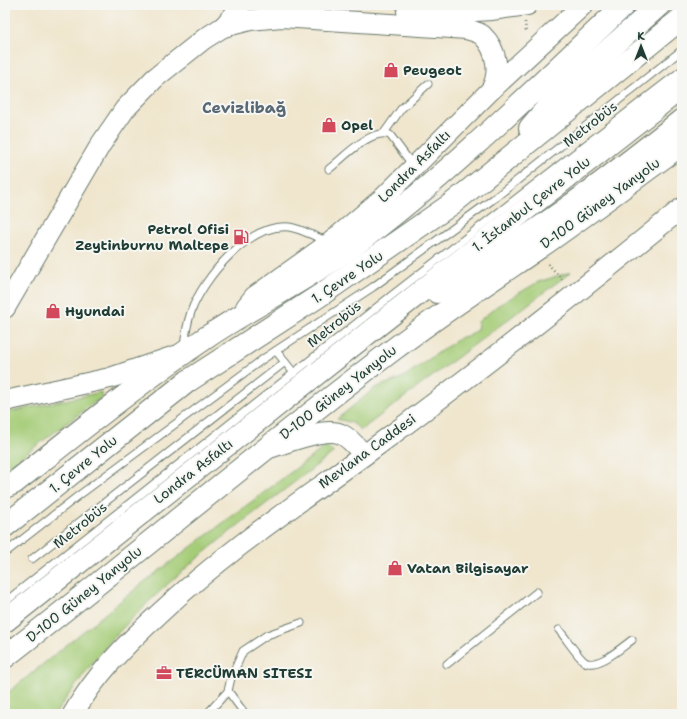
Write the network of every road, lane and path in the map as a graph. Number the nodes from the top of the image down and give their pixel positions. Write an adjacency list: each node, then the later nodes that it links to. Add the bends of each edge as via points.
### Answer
1 (240, 5): 8 (main road)
2 (321, 5): 3 (main road, via 344,9 445,13)
3 (525, 5): 9 (path)
4 (583, 5): 14 (main road, Londra Asfaltı)
5 (624, 5): 26 (main road, via 446,172 398,212 354,246)
6 (659, 5): 18 (main road, via 552,102 531,126)
7 (682, 18): 18 (main road, 1. Çevre Yolu)
8 (223, 27): 14 (main road, via 250,20 281,17 467,29 480,34 492,47 497,64 495,82); 25 (main road, via 155,78 125,109 101,144)
9 (527, 37)
10 (682, 50): 28 (lane, Metrobüs, via 490,202 373,287)
11 (682, 70): 31 (lane, Metrobüs)
12 (428, 84): 16 (lane, via 401,109)
13 (682, 87): 27 (main road, 1. İstanbul Çevre Yolu)
14 (491, 90): 19 (main road, Londra Asfaltı)
15 (682, 120): 27 (main road, via 610,177 470,274)
16 (384, 133): 19 (lane, via 390,136); 20 (lane, via 372,135)
17 (682, 144): 23 (main road, D-100 Güney Yanyolu)
18 (516, 152): 36 (main road, 1. Çevre Yolu, via 453,203 393,246 188,381)
19 (414, 167): 22 (main road, Londra Asfaltı)
20 (329, 169)
21 (682, 208): 24 (main road, Mevlana Caddesi)
22 (331, 242): 26 (main road, Londra Asfaltı, via 259,293); 29 (lane, via 290,228 273,228 257,233 222,264 205,286 191,312)
23 (537, 249): 24 (path, via 562,281); 33 (main road, D-100 Güney Yanyolu, via 440,315)
24 (571, 286): 34 (main road, Mevlana Caddesi)
25 (5, 308)
26 (238, 317): 29 (main road)
27 (382, 322): 42 (main road, Londra Asfaltı)
28 (276, 351): 30 (lane); 37 (lane, Metrobüs, via 182,418)
29 (183, 354): 32 (main road, via 110,378); 35 (main road)
30 (285, 362): 31 (lane); 38 (lane)
31 (294, 373): 40 (lane, Metrobüs)
32 (5, 401)
33 (262, 450): 34 (main road, via 319,432 331,431 342,434); 41 (main road, D-100 Güney Yanyolu)
34 (364, 455): 50 (main road, Mevlana Caddesi, via 264,526 192,583 107,665 86,691)
35 (8, 487)
36 (5, 526)
37 (5, 553)
38 (32, 559)
39 (537, 592): 47 (lane)
40 (5, 602)
41 (74, 604): 46 (main road, D-100 Güney Yanyolu); 48 (main road)
42 (5, 621)
43 (301, 623): 49 (lane, via 267,635 243,651)
44 (559, 630): 45 (lane, via 585,662 593,664 604,660)
45 (632, 640)
46 (5, 657)
47 (447, 664)
48 (5, 668)
49 (228, 691): 51 (lane); 52 (lane)
50 (73, 714)
51 (207, 714)
52 (245, 714)

